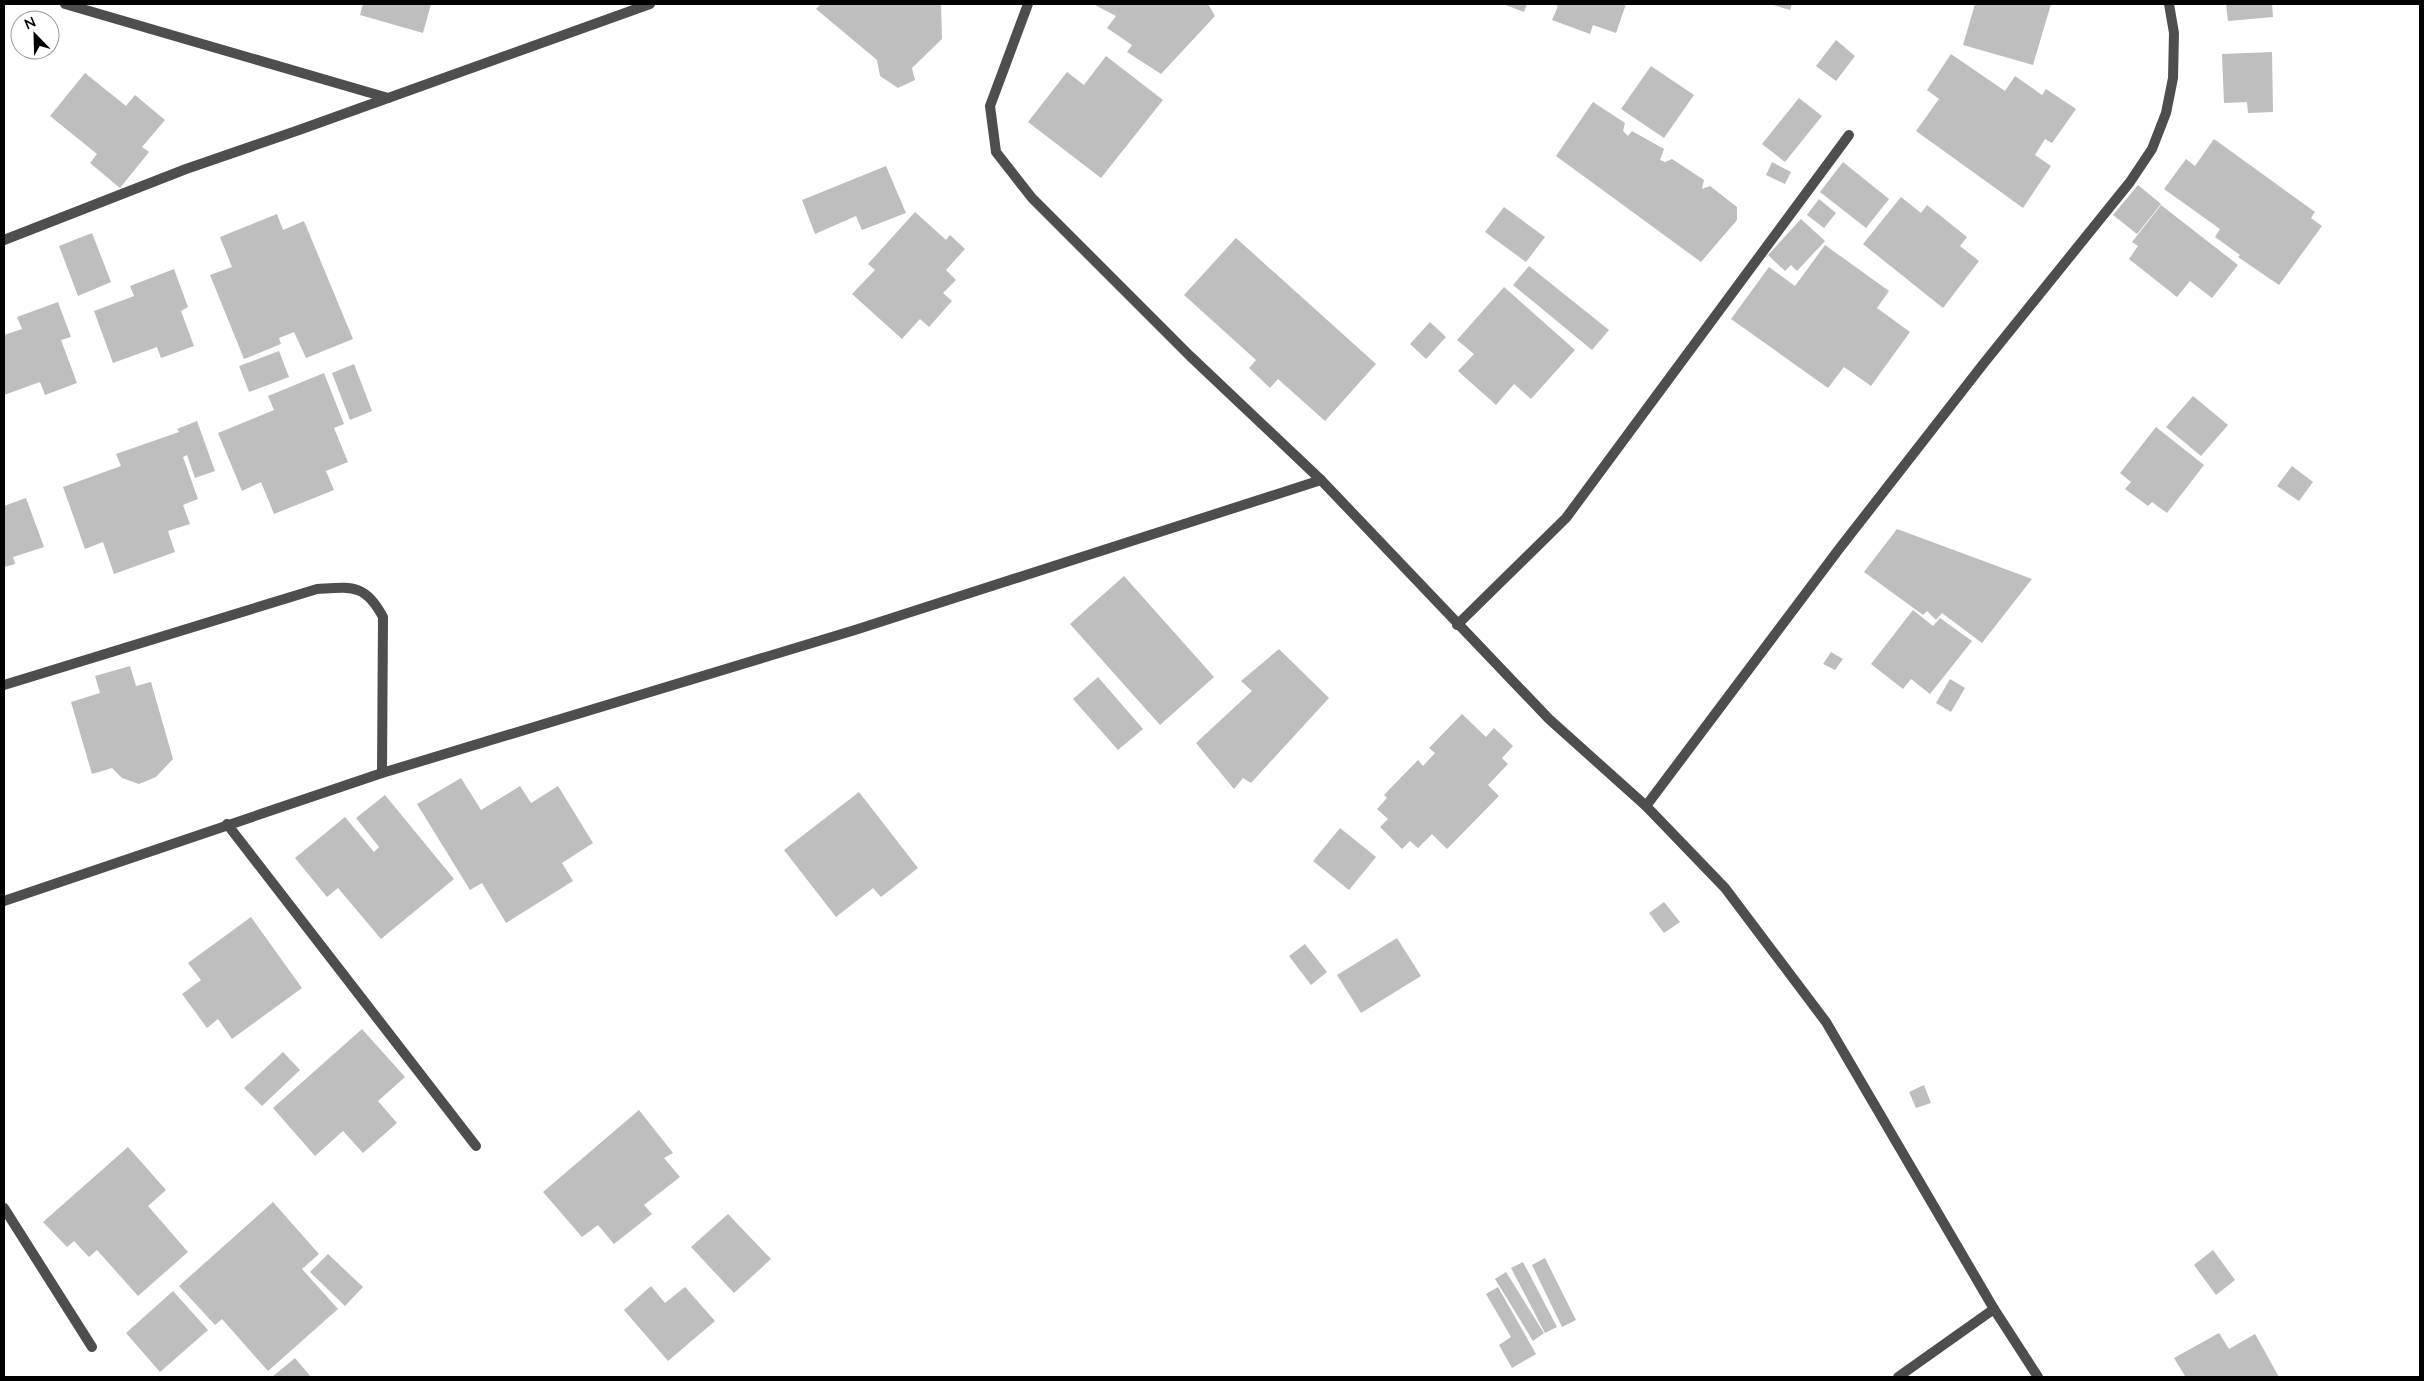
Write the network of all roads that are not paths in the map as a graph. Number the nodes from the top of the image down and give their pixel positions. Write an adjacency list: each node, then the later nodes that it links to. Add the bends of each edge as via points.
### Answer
1 (65, 4): 5 (street)
2 (650, 4): 5 (street)
3 (1028, 4): 8 (street, via 990,106 996,152 1032,198 1190,356)
4 (2169, 4): 12 (street, via 2174,33 2173,78 2166,113 2152,149 2130,182 1857,525)
5 (388, 98): 7 (street, via 186,169)
6 (1849, 135): 9 (street, via 1566,518)
7 (4, 240)
8 (1321, 480): 9 (street); 11 (street, via 855,630)
9 (1457, 625): 12 (street, via 1549,719)
10 (4, 685): 11 (street, via 317,589 347,587 374,600 383,617)
11 (382, 773): 13 (street)
12 (1646, 806): 17 (street, via 1725,888 1826,1022)
13 (227, 824): 14 (street); 15 (street)
14 (4, 900)
15 (476, 1146)
16 (4, 1208): 18 (street)
17 (1994, 1309): 19 (street); 20 (street)
18 (92, 1348)
19 (1898, 1377)
20 (2038, 1377)

